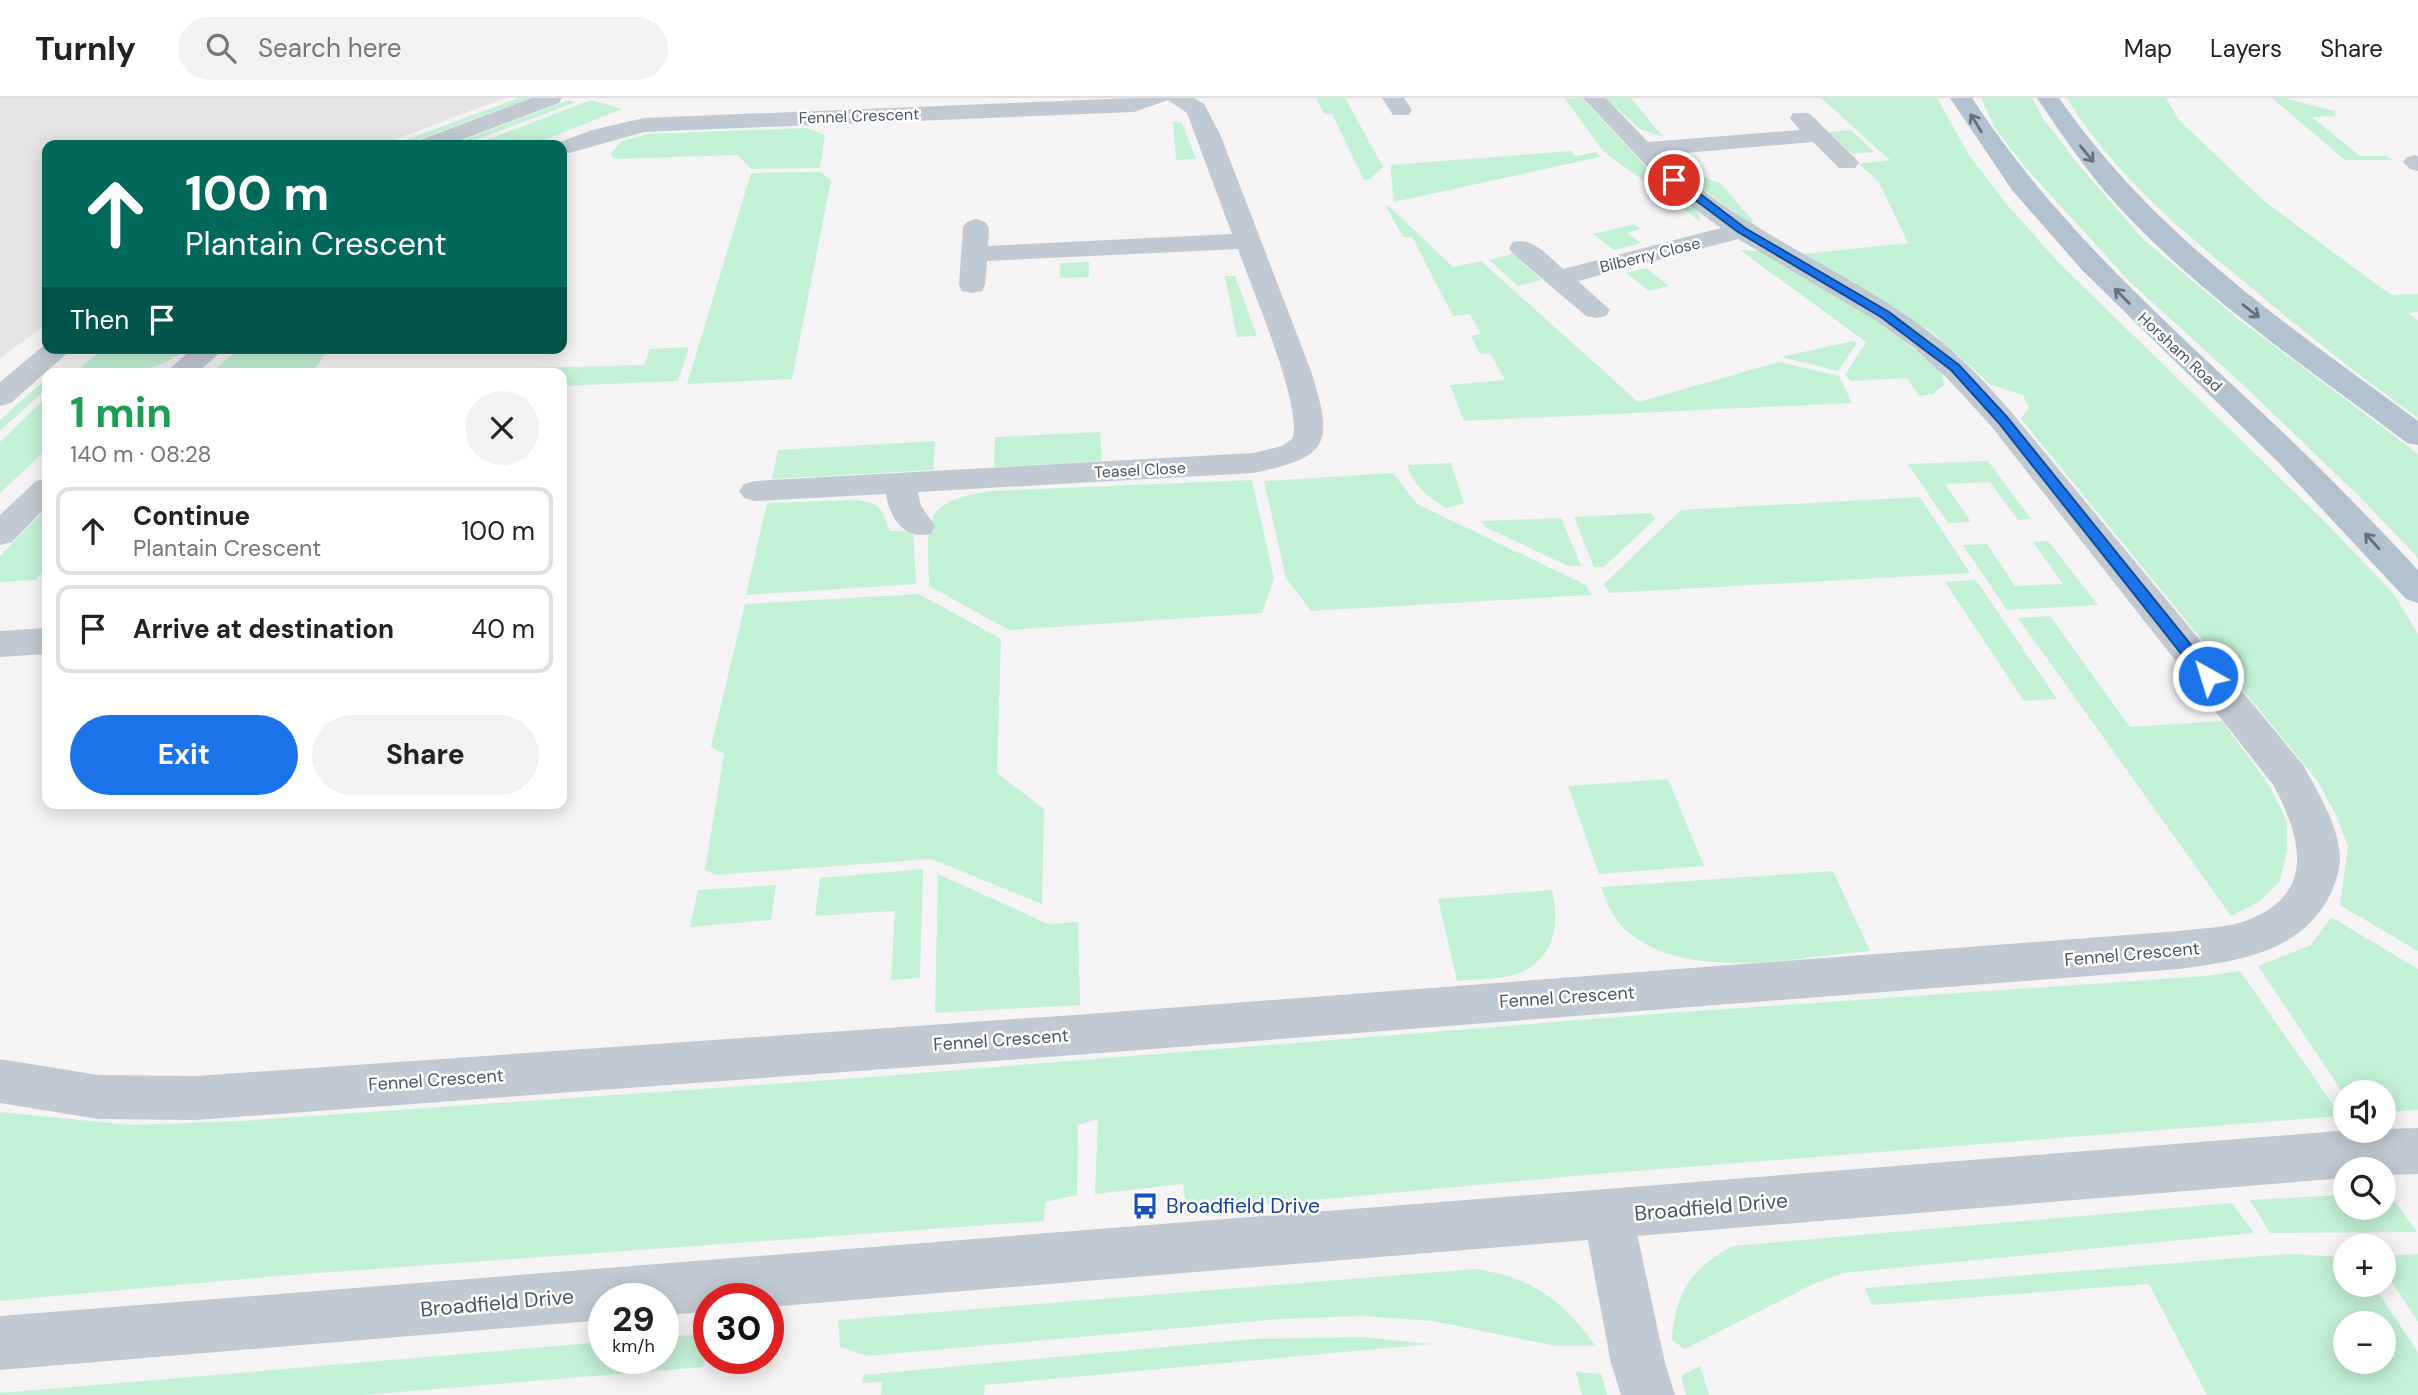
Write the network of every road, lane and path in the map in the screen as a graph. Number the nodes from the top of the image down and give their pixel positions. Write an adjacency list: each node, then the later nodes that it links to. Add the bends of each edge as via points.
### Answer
1 (551, 98): 9 (street)
2 (1159, 98): 10 (street, Fennel Crescent, via 1134,105 654,124)
3 (1178, 98): 15 (street, Teasel Close, via 1200,115)
4 (1594, 98): 11 (street, Fennel Crescent)
5 (1961, 98): 31 (main road, Horsham Road, one-way to 5, via 2342,508 2068,242 2021,187)
6 (2048, 98): 25 (main road, one-way to 25, via 2113,185 2174,247 2250,311)
7 (1795, 112): 8 (street)
8 (1818, 135): 11 (street); 12 (street)
9 (441, 140)
10 (567, 146)
11 (1644, 149): 14 (street, Fennel Crescent, via 1694,196)
12 (1847, 163)
13 (976, 226): 17 (street)
14 (1741, 230): 18 (street, Bilberry Close); 34 (street, Fennel Crescent, via 1909,330 1978,391 2288,776 2319,850 2318,875 2308,898 2265,932 2232,943 2118,956 195,1098 98,1097)
15 (1247, 241): 17 (street); 26 (street, Teasel Close, via 1307,405 1311,434 1295,454 1254,463)
16 (1522, 248): 18 (street)
17 (975, 254): 19 (street)
18 (1558, 278): 20 (street)
19 (972, 285)
20 (1596, 310)
21 (52, 354): 24 (street)
22 (204, 354): 23 (street)
23 (186, 368)
24 (0, 397)
25 (2418, 436)
26 (903, 483): 27 (street, Teasel Close); 29 (street, via 903,504)
27 (755, 491)
28 (42, 493): 30 (street)
29 (919, 526)
30 (0, 534)
31 (2418, 591)
32 (42, 641): 33 (street)
33 (0, 644)
34 (0, 1080)
35 (2418, 1151): 36 (street, Broadfield Drive)
36 (1608, 1215): 37 (street, Broadfield Drive); 38 (street)
37 (0, 1343)
38 (1648, 1395)

